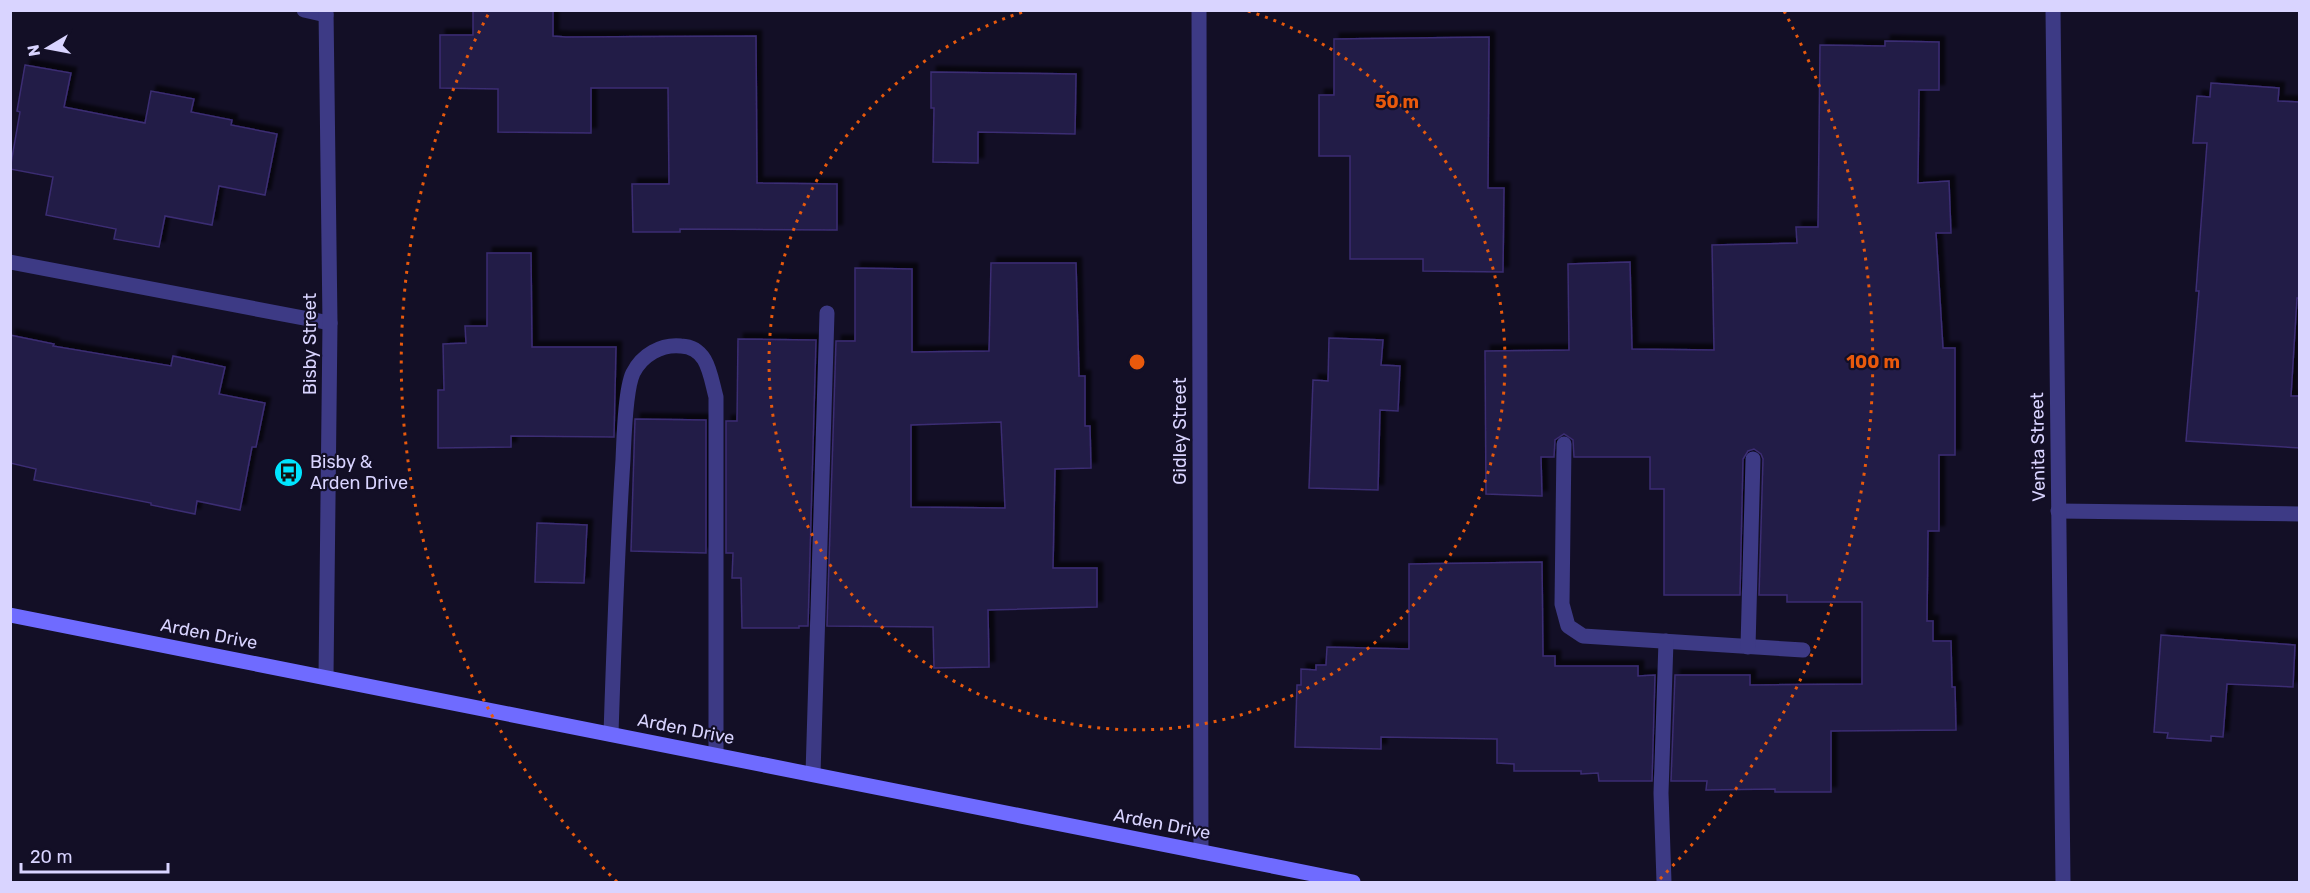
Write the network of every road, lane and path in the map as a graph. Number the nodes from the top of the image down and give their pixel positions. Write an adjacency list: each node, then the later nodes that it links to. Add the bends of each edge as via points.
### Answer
1 (304, 10): 4 (street)
2 (1199, 10): 20 (street, Gidley Street)
3 (2053, 10): 10 (street, Venita Street)
4 (326, 13): 7 (street, Bisby Street)
5 (10, 262): 7 (street)
6 (827, 313): 19 (street)
7 (330, 323): 16 (street, Bisby Street)
8 (1564, 444): 13 (street, via 1562,604 1568,626 1583,636)
9 (1753, 459): 14 (street)
10 (2058, 511): 11 (street); 23 (street, Venita Street)
11 (2300, 514)
12 (10, 615): 16 (street, Arden Drive)
13 (1666, 641): 14 (street); 22 (street, via 1660,793)
14 (1748, 647): 15 (street)
15 (1803, 650)
16 (326, 677): 17 (street, Arden Drive)
17 (611, 734): 18 (street, Arden Drive); 18 (street, via 620,500 632,375 645,356 669,345 692,346 704,357 716,396)
18 (716, 755): 19 (street, Arden Drive)
19 (813, 774): 20 (street, Arden Drive)
20 (1201, 852): 21 (street, Arden Drive)
21 (1353, 882)
22 (1664, 882)
23 (2063, 882)

